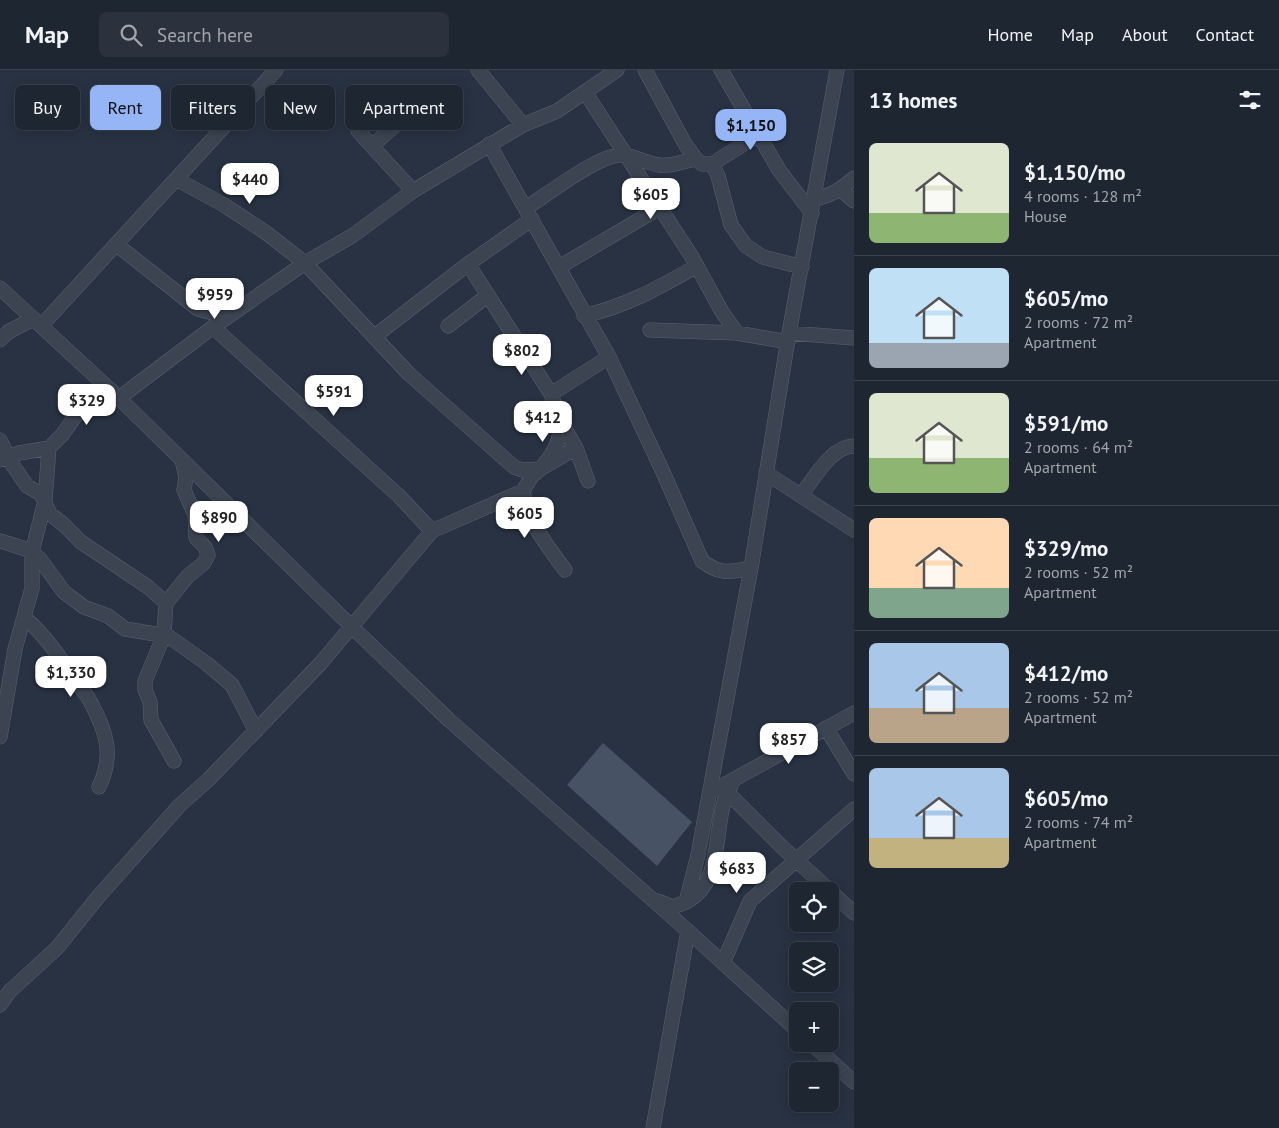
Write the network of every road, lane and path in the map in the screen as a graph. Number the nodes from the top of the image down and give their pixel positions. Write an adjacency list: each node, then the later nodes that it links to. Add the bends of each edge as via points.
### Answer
1 (276, 70): 18 (street)
2 (617, 70): 7 (street)
3 (645, 70): 15 (street)
4 (720, 70): 11 (street)
5 (837, 70): 21 (street)
6 (481, 71): 8 (street)
7 (585, 92): 8 (street, via 557,111); 14 (street)
8 (523, 125): 12 (street)
9 (390, 130): 13 (street)
10 (358, 131): 13 (street)
11 (758, 135): 16 (street); 25 (street)
12 (489, 144): 20 (street); 24 (street)
13 (372, 146): 20 (street)
14 (628, 157): 15 (street, via 661,166); 23 (street); 24 (street, via 620,155 600,161)
15 (696, 159): 16 (street, via 702,164)
16 (712, 164): 31 (street, via 731,225 746,246 763,257)
17 (854, 178): 19 (street)
18 (176, 179): 26 (street); 27 (street, via 224,205)
19 (840, 190): 21 (street); 22 (street)
20 (413, 191): 27 (street, via 352,236)
21 (814, 199): 25 (street)
22 (854, 201)
23 (661, 208): 29 (street); 30 (street)
24 (529, 213): 28 (street); 30 (street)
25 (812, 214): 31 (street)
26 (117, 245): 34 (street); 37 (street)
27 (305, 263): 36 (street); 42 (street)
28 (468, 264): 33 (street); 42 (street)
29 (697, 266): 35 (street, via 643,297 614,309); 41 (street)
30 (559, 267): 35 (street)
31 (802, 267): 43 (street)
32 (0, 288): 37 (street)
33 (488, 296): 38 (street); 48 (street)
34 (198, 309): 36 (street); 40 (street)
35 (584, 316): 46 (street)
36 (227, 317): 40 (street)
37 (37, 322): 45 (street, via 8,332); 47 (street)
38 (448, 326)
39 (650, 330): 41 (street)
40 (208, 331): 49 (street); 64 (street, via 399,496)
41 (737, 333): 43 (street)
42 (375, 336): 57 (street, via 409,374 514,467)
43 (789, 338): 44 (street); 58 (street)
44 (854, 338)
45 (0, 340)
46 (609, 357): 48 (street); 67 (street, via 702,560 720,572)
47 (102, 382): 49 (street); 53 (street, via 88,408 77,414)
48 (551, 394): 50 (street)
49 (120, 398): 56 (street)
50 (561, 422): 54 (street); 57 (street, via 556,448)
51 (0, 440): 55 (street)
52 (854, 446): 61 (street, via 840,449 832,456)
53 (48, 448): 55 (street); 62 (street)
54 (576, 448): 57 (street); 59 (street)
55 (4, 459): 62 (street)
56 (182, 460): 69 (street, via 186,477 184,490 195,516 196,538 208,555); 71 (street)
57 (540, 469): 60 (street)
58 (766, 473): 61 (street); 67 (street)
59 (588, 481)
60 (524, 491): 64 (street); 68 (street, via 535,529)
61 (801, 495): 63 (street)
62 (45, 501): 66 (street); 69 (street, via 50,514 81,542 148,587)
63 (854, 530)
64 (432, 531): 71 (street)
65 (0, 541): 66 (street)
66 (32, 552): 70 (street, via 32,583); 72 (street, via 64,592 84,607 108,616 125,629)
67 (751, 568): 80 (street)
68 (565, 570)
69 (166, 603): 72 (street)
70 (24, 618): 75 (street); 79 (street, via 66,663 92,703 106,736 108,762)
71 (351, 626): 76 (street, via 320,664); 83 (street, via 449,720)
72 (164, 635): 76 (street, via 232,685); 77 (street, via 145,681 145,690 150,702 151,720)
73 (854, 713): 74 (street)
74 (826, 728): 78 (street); 80 (street, via 736,778)
75 (1, 729)
76 (256, 731): 87 (street, via 180,805 57,948 10,991)
77 (174, 761)
78 (854, 774)
79 (99, 787)
80 (719, 791): 82 (street); 83 (street, via 722,807 707,882 697,896 673,907)
81 (854, 809): 82 (street)
82 (797, 861): 84 (street); 86 (street, via 750,901)
83 (652, 900): 85 (street)
84 (854, 913)
85 (688, 931): 86 (street); 91 (street)
86 (723, 963): 88 (street)
87 (0, 1005)
88 (789, 1023)
89 (821, 1052): 90 (street)
90 (854, 1082)
91 (653, 1128)

